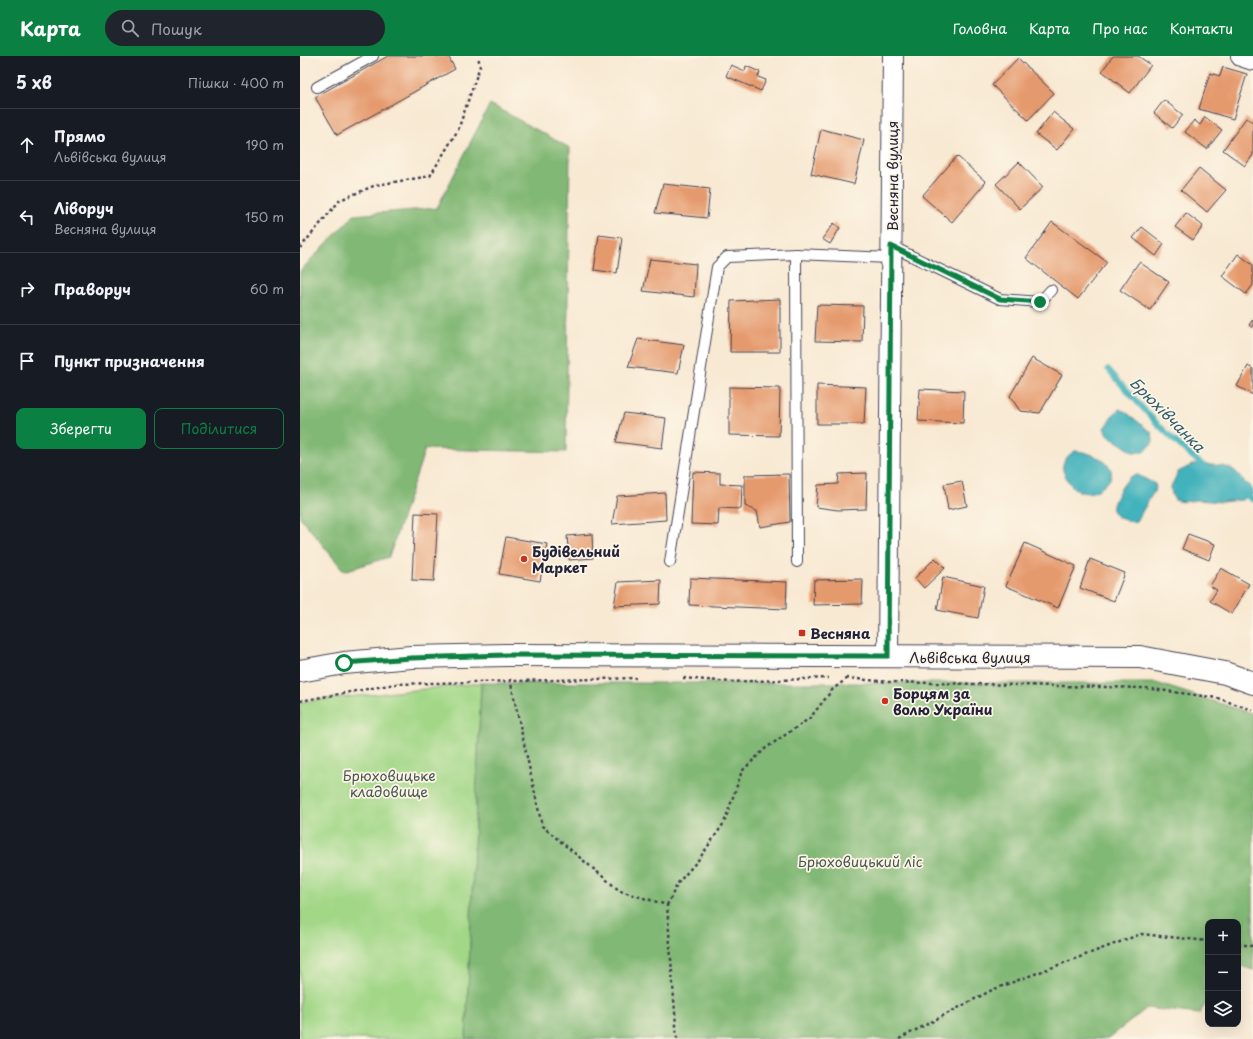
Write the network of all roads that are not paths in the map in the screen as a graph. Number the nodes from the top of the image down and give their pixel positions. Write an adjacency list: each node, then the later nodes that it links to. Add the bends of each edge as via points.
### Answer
1 (373, 56): 5 (lane)
2 (893, 56): 6 (street, Весняна вулиця)
3 (1241, 56): 4 (street)
4 (1253, 60)
5 (317, 88)
6 (891, 252): 7 (lane); 8 (lane, via 1000,299 1040,302); 11 (street, Весняна вулиця)
7 (796, 254): 9 (lane, via 727,257 717,267); 10 (lane)
8 (1051, 290)
9 (670, 562)
10 (797, 562)
11 (888, 656): 12 (main road, Львівська вулиця, via 506,655 351,662); 13 (main road, Львівська вулиця, via 1140,657 1225,673)
12 (300, 671)
13 (1253, 683)

